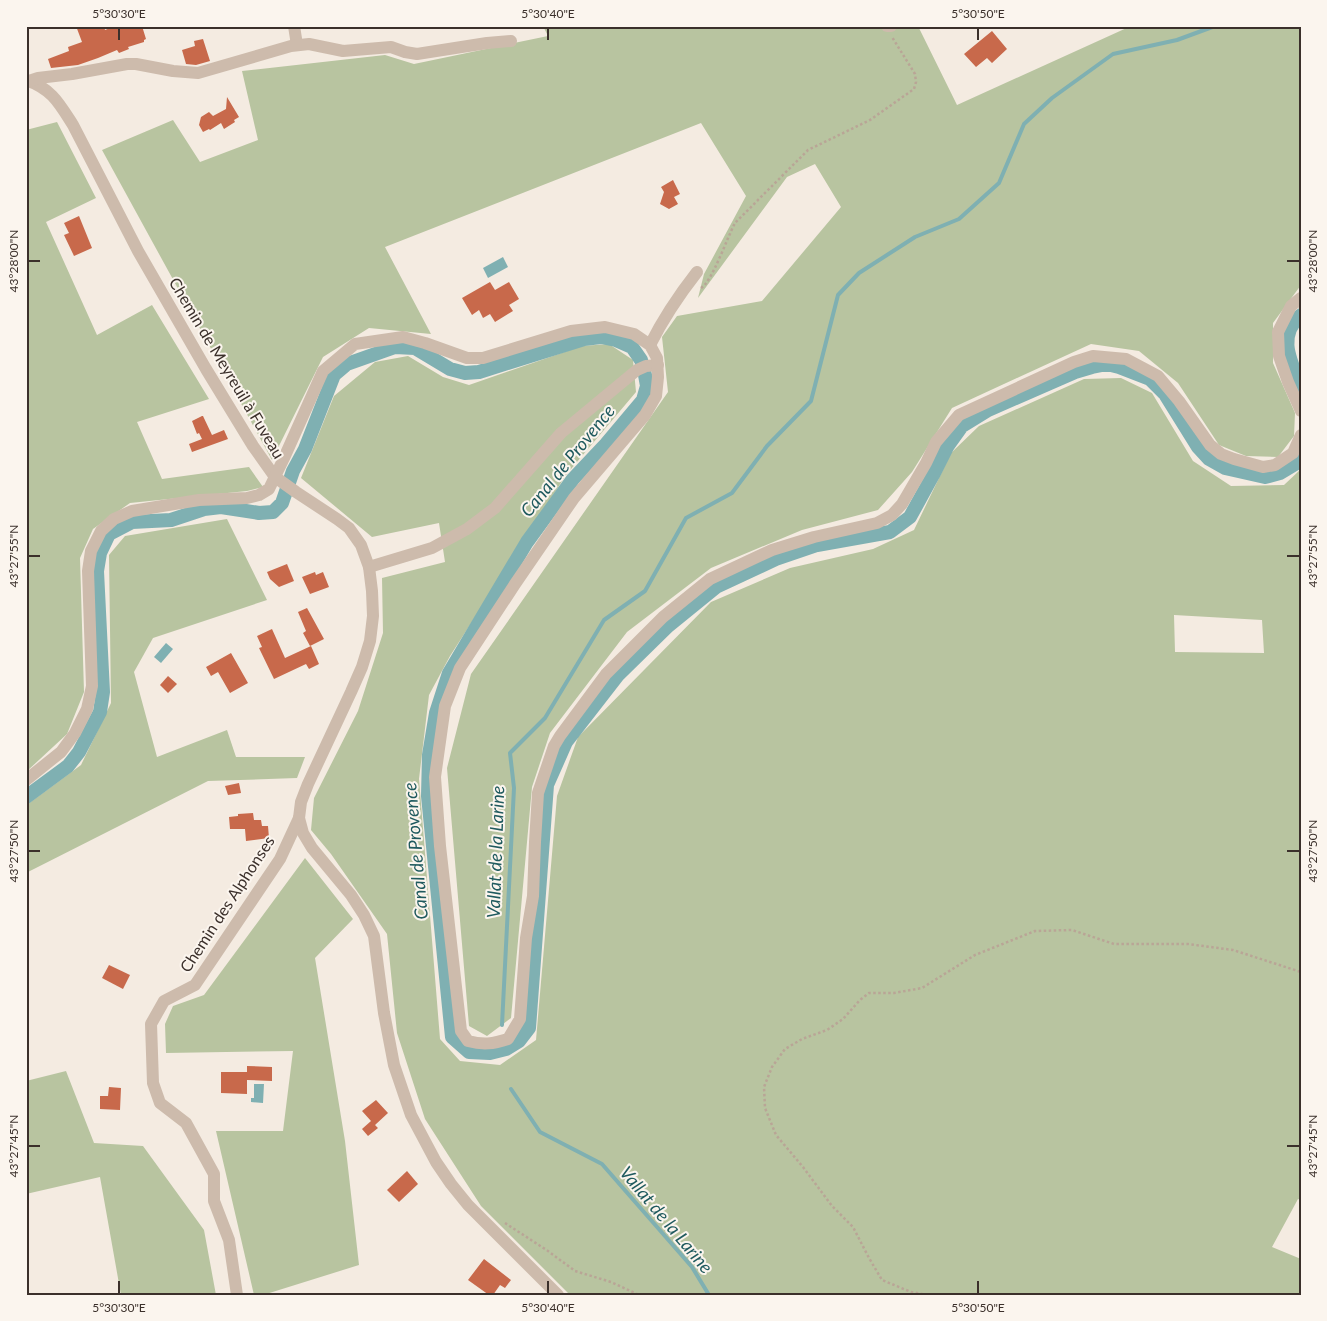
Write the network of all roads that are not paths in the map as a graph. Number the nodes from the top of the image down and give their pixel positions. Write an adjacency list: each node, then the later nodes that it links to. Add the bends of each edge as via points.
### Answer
1 (294, 26): 3 (street)
2 (512, 41): 3 (street, via 418,54 391,47 343,51)
3 (297, 44): 4 (street, via 198,73 127,64)
4 (28, 80): 11 (street, Chemin de Meyreuil à Fuveau, via 50,92 62,107 138,252 206,369)
5 (697, 272): 7 (street)
6 (1301, 298): 9 (street, via 1291,306 1278,332 1278,356)
7 (650, 345): 8 (street, via 654,351); 11 (street, via 634,334 605,327 572,331 483,358 467,358 403,337 355,344 323,371)
8 (647, 367): 10 (street, via 658,386 652,404 574,498 515,584 460,668 445,706 435,777 440,846 461,1031 468,1041 478,1044 494,1044 508,1039 520,1019 526,938 533,896 538,793 554,746 606,674 663,618 710,580 772,550 876,523 892,515 902,504 936,442 959,415 1093,356 1126,359 1158,376 1210,445 1234,459 1263,467 1275,465 1293,453); 12 (street, via 561,433 495,508 467,529 432,548)
9 (1301, 411)
10 (1301, 435)
11 (275, 477): 12 (street, Chemin de Meyreuil à Fuveau, via 349,528); 13 (street, via 270,489 259,495 132,511 114,519 101,531 91,551 88,571 92,686 87,709 61,752)
12 (369, 567): 14 (street, Chemin de Meyreuil à Fuveau, via 373,616 370,641 355,684 308,784)
13 (26, 780)
14 (299, 818): 15 (street, Chemin des Alphonses, via 280,859 195,985 164,1001 151,1024 153,1083 160,1103 186,1123 214,1174 214,1201 229,1240); 16 (street, via 312,848 351,895 374,936 394,1064 411,1115 436,1162 468,1205)
15 (237, 1295)
16 (558, 1295)

